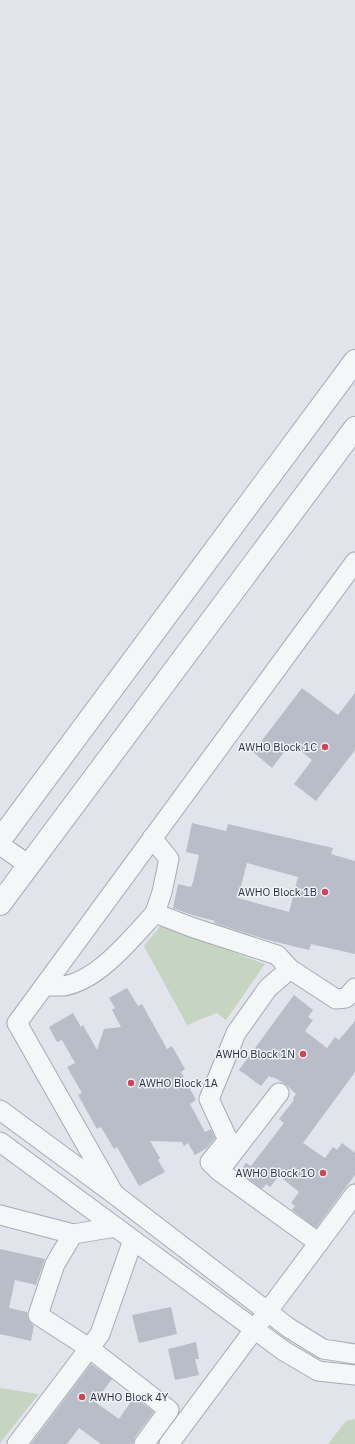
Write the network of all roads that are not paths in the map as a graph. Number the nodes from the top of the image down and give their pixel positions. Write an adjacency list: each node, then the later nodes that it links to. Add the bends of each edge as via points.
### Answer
1 (355, 361): 5 (street)
2 (355, 428): 7 (street)
3 (355, 562): 4 (street)
4 (152, 838): 9 (street, via 168,859); 11 (street)
5 (0, 840)
6 (0, 845): 7 (street)
7 (29, 865): 8 (street)
8 (0, 904)
9 (155, 913): 10 (street, via 277,955); 11 (street, via 120,951 88,977 64,986)
10 (290, 969): 12 (street, via 336,999 346,998); 16 (street, via 268,988 236,1033 209,1099 228,1140 210,1162)
11 (44, 986): 17 (street, via 17,1023)
12 (355, 988)
13 (279, 1093): 16 (street)
14 (0, 1110): 17 (street)
15 (0, 1142): 20 (street)
16 (219, 1171): 23 (street)
17 (114, 1194): 24 (street)
18 (355, 1194): 23 (street)
19 (0, 1215): 21 (street)
20 (116, 1227): 21 (street); 22 (street)
21 (73, 1234): 26 (street, via 55,1264 38,1315)
22 (133, 1240): 25 (street); 26 (street, via 100,1334)
23 (318, 1243): 24 (street)
24 (268, 1312): 25 (street); 27 (street, via 323,1349)
25 (255, 1329): 28 (street, via 284,1352 318,1371); 31 (street)
26 (89, 1348): 29 (street); 30 (street, via 169,1410)
27 (355, 1354)
28 (355, 1375)
29 (24, 1442)
30 (144, 1444)
31 (170, 1444)

